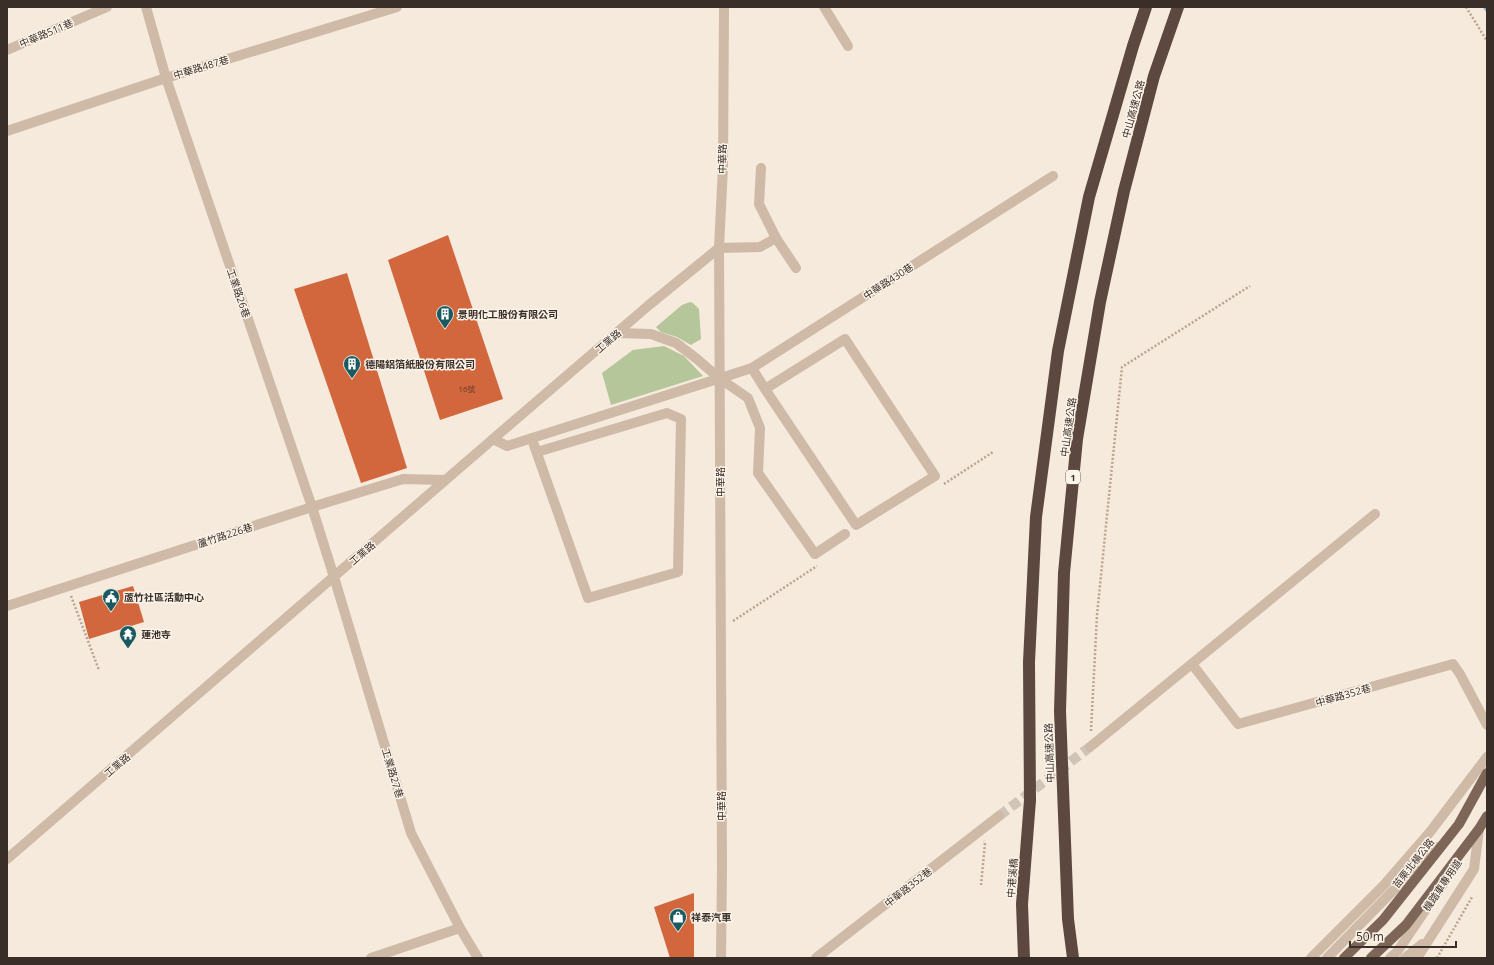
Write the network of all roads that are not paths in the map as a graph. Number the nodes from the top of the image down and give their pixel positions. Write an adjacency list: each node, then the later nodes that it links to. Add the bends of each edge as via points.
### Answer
1 (107, 7): 9 (street, 中華路511巷)
2 (146, 7): 10 (street, 工業路26巷)
3 (397, 7): 10 (street, 中華路487巷)
4 (724, 7): 15 (street, 中華路, via 723,167)
5 (824, 7): 8 (street)
6 (1146, 7): 35 (highway, 中山高速公路, bridge, via 1088,197 1058,351 1036,517 1029,662)
7 (1178, 7): 48 (highway, 中山高速公路 / 1, bridge, via 1154,76 1124,191 1100,302 1077,439 1064,573 1060,711 1068,919)
8 (848, 46)
9 (7, 50)
10 (166, 78): 11 (street, 中華路487巷); 25 (street, 工業路26巷)
11 (7, 131)
12 (761, 168): 14 (street, via 759,204)
13 (1053, 176): 18 (street, 中華路430巷)
14 (776, 238): 15 (street, via 760,248); 16 (street)
15 (719, 248): 17 (street, 工業路); 19 (street, 中華路)
16 (796, 268)
17 (617, 333): 19 (street, via 651,334 676,343); 22 (street, 工業路)
18 (752, 368): 19 (street, 中華路430巷); 20 (street)
19 (719, 378): 21 (street, 中華路430巷); 27 (street, via 748,398 760,428 758,473 815,554); 45 (street, 中華路)
20 (765, 389): 20 (street, via 856,525 935,476 845,340)
21 (532, 438): 22 (street, 中華路430巷, via 507,446); 23 (street)
22 (493, 439): 24 (street, 工業路)
23 (537, 452): 23 (street, via 588,598 678,572 681,419 667,413)
24 (445, 480): 25 (street, 蘆竹路226巷, via 404,479); 28 (street, 工業路)
25 (312, 507): 28 (street, 工業路26巷); 29 (street, 蘆竹路226巷)
26 (1375, 514): 30 (street)
27 (845, 534)
28 (334, 578): 40 (street, 工業路); 41 (street, 工業路27巷, via 411,833)
29 (7, 606)
30 (1192, 664): 31 (street, 中華路352巷, via 1238,724 1453,664); 32 (street)
31 (1487, 725)
32 (1090, 747)
33 (1487, 757): 49 (street, via 1430,832 1384,885)
34 (1487, 773): 38 (main road, 苗栗北橫公路)
35 (1030, 800): 47 (highway, 中港溪橋, via 1022,904)
36 (999, 816): 46 (street, 中華路352巷)
37 (1487, 816): 39 (main road)
38 (1459, 824): 50 (street); 51 (main road, 苗栗北橫公路, via 1383,920)
39 (1479, 829): 42 (street, via 1474,869); 52 (main road, via 1406,925); 53 (street, 機踏車專用道, via 1397,952)
40 (7, 859)
41 (460, 928): 43 (street); 44 (street, 工業路27巷)
42 (1429, 937): 54 (street); 55 (street)
43 (371, 958)
44 (478, 958)
45 (721, 958)
46 (816, 958)
47 (1024, 958)
48 (1073, 958)
49 (1311, 958)
50 (1327, 958)
51 (1344, 958)
52 (1371, 958)
53 (1390, 958)
54 (1405, 958)
55 (1417, 958)

